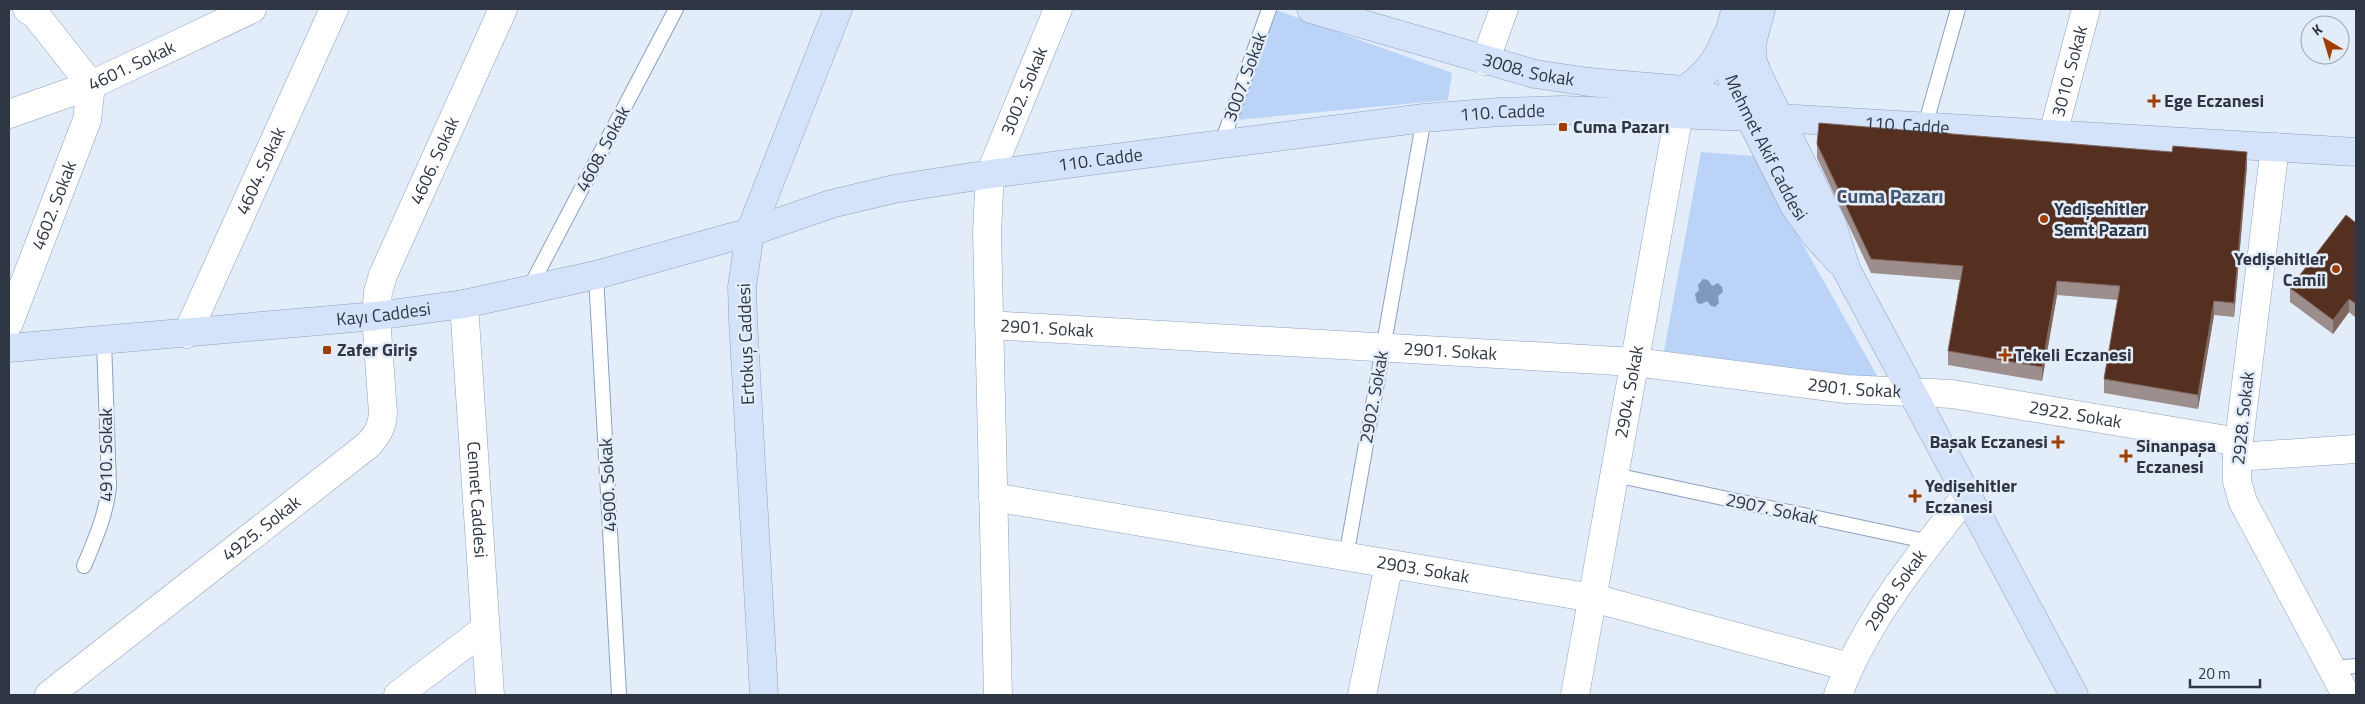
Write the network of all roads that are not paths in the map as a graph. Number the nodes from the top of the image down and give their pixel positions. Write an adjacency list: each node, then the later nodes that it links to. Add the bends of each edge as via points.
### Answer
1 (252, 9): 16 (street, 4601. Sokak)
2 (334, 9): 36 (street, 4604. Sokak)
3 (503, 9): 33 (street, 4606. Sokak, via 392,250 378,292)
4 (676, 9): 31 (lane, 4608. Sokak)
5 (838, 9): 28 (street, Ertokuş Caddesi)
6 (1058, 9): 27 (street, 3002. Sokak)
7 (1269, 9): 24 (lane, 3007. Sokak)
8 (1310, 9): 15 (street, 3008. Sokak)
9 (1504, 9): 15 (street)
10 (1760, 9): 21 (street, Mehmet Akif Caddesi, via 1752,43 1752,59)
11 (1958, 9): 22 (lane)
12 (2086, 9): 23 (street, 3010. Sokak)
13 (35, 11): 16 (street)
14 (1733, 17): 17 (street, via 1713,65); 19 (street, Mehmet Akif Caddesi, via 1726,44 1729,73)
15 (1485, 61): 17 (street, 3008. Sokak)
16 (91, 85): 18 (street, 4601. Sokak); 34 (street, 4602. Sokak, via 87,120)
17 (1682, 102): 19 (street, 110. Cadde); 20 (street, 110. Cadde); 40 (street, 2904. Sokak)
18 (9, 114)
19 (1749, 117): 21 (street, 110. Cadde); 29 (street, Mehmet Akif Caddesi, via 1795,207)
20 (1424, 118): 24 (street, 110. Cadde); 39 (lane, 2902. Sokak)
21 (1779, 118): 22 (street, 110. Cadde); 29 (street, Mehmet Akif Caddesi, via 1832,224)
22 (1925, 126): 23 (street, 110. Cadde)
23 (2053, 134): 25 (street, 110. Cadde)
24 (1221, 145): 27 (street, 110. Cadde)
25 (2275, 147): 26 (street, 110. Cadde); 43 (street, 2928. Sokak)
26 (2356, 152)
27 (990, 174): 28 (street, 110. Cadde, via 894,189 831,204); 35 (street, 3002. Sokak, via 987,231)
28 (750, 232): 30 (street, Kayı Caddesi); 59 (street, Ertokuş Caddesi, via 744,268 742,319)
29 (1846, 269): 41 (street, Mehmet Akif Caddesi)
30 (596, 275): 31 (street, Kayı Caddesi); 58 (lane, 4900. Sokak)
31 (529, 290): 32 (street, Kayı Caddesi)
32 (464, 304): 33 (street, Kayı Caddesi); 52 (street, Cennet Caddesi)
33 (376, 316): 36 (street, Kayı Caddesi); 55 (street, 4925. Sokak, via 383,413 382,424 368,445)
34 (9, 323)
35 (989, 325): 39 (street, 2901. Sokak); 46 (street, 3002. Sokak)
36 (187, 334): 37 (street, Kayı Caddesi)
37 (104, 340): 38 (street, Kayı Caddesi); 50 (lane, 4910. Sokak, via 108,505)
38 (9, 348)
39 (1383, 348): 40 (street, 2901. Sokak); 48 (lane, 2902. Sokak)
40 (1635, 362): 41 (street, 2901. Sokak, via 1846,389); 44 (street, 2904. Sokak)
41 (1912, 391): 43 (street, 2922. Sokak, via 1995,400); 45 (street, Mehmet Akif Caddesi)
42 (2356, 449): 43 (street, 2922. Sokak)
43 (2238, 450): 54 (street, 2928. Sokak, via 2237,481 2244,502)
44 (1615, 475): 47 (lane, 2907. Sokak); 51 (street, 2904. Sokak)
45 (1967, 495): 47 (street, 2908. Sokak); 64 (street, Mehmet Akif Caddesi)
46 (994, 497): 48 (street, 2903. Sokak); 60 (street, 3002. Sokak)
47 (1930, 542): 53 (street, 2908. Sokak, via 1885,604)
48 (1346, 557): 49 (street, 2903. Sokak)
49 (1389, 564): 51 (street, 2903. Sokak); 61 (street)
50 (84, 566)
51 (1593, 598): 53 (street, 2903. Sokak); 62 (street, 2904. Sokak)
52 (486, 629): 56 (street); 57 (street, Cennet Caddesi)
53 (1849, 667): 63 (street, 2908. Sokak)
54 (2344, 667): 65 (street, 2928. Sokak)
55 (49, 695)
56 (398, 695)
57 (490, 695)
58 (619, 695)
59 (764, 695)
60 (998, 695)
61 (1362, 695)
62 (1575, 695)
63 (1838, 695)
64 (2074, 695)
65 (2346, 695)

